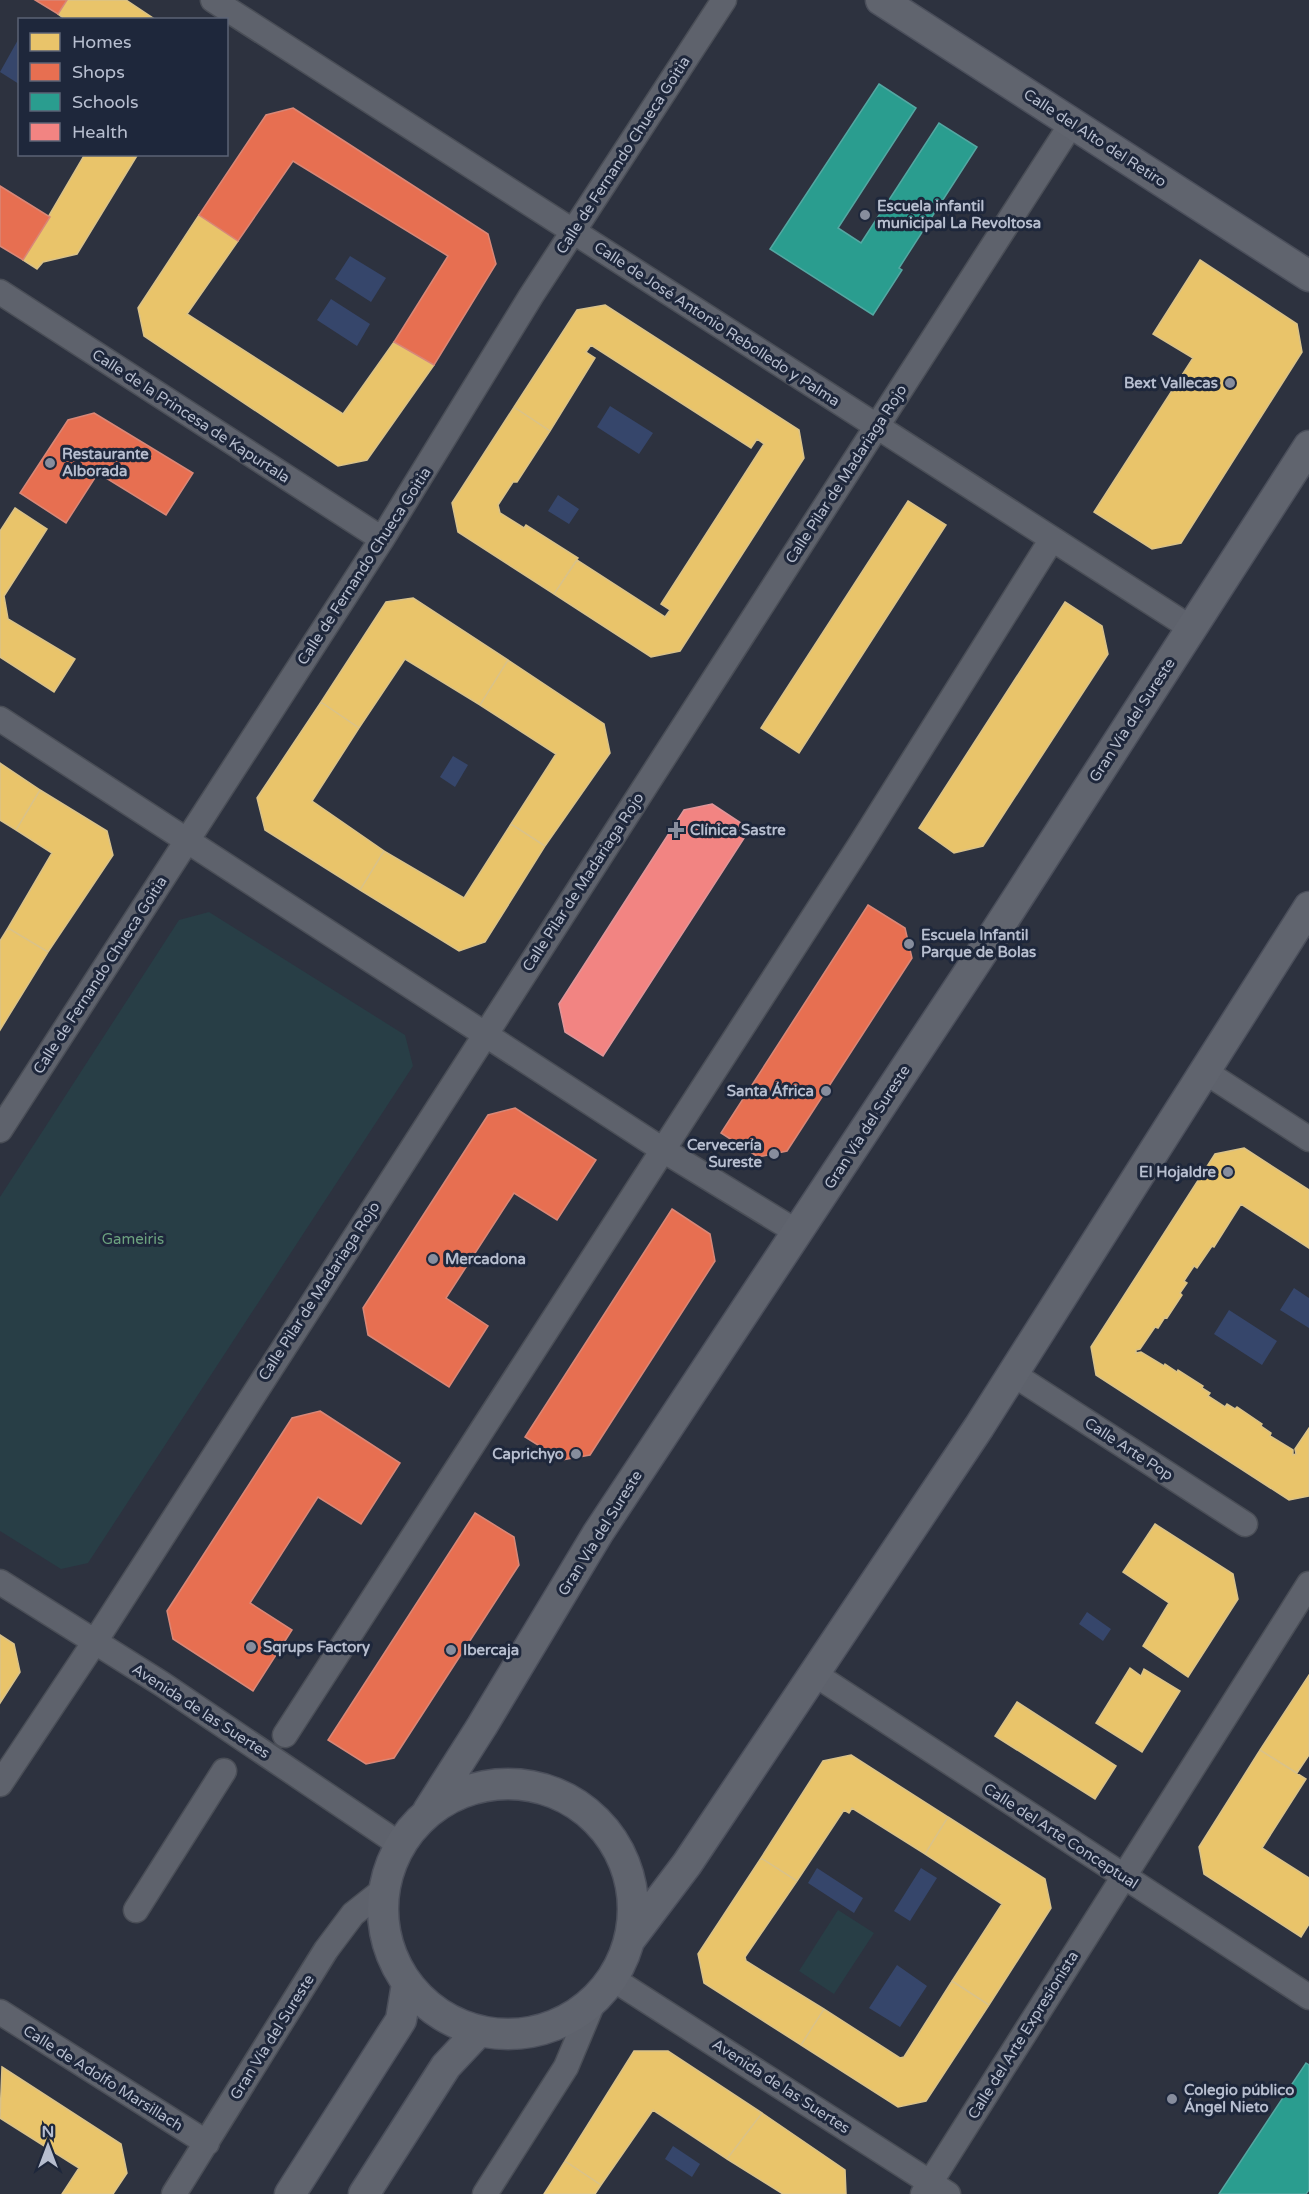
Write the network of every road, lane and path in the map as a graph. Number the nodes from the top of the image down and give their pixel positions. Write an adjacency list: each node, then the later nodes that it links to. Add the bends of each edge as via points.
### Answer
1 (213, 0): 5 (street, Calle de José Antonio Rebolledo y Palma)
2 (724, 0): 5 (street, Calle de Fernando Chueca Goitia)
3 (881, 0): 4 (main road, Calle del Alto del Retiro)
4 (1072, 123): 6 (main road, Calle del Alto del Retiro); 8 (street, Calle Pilar de Madariaga Rojo)
5 (573, 231): 8 (street, Calle de José Antonio Rebolledo y Palma); 10 (street, Calle de Fernando Chueca Goitia)
6 (1309, 275)
7 (0, 292): 10 (street, Calle de la Princesa de Kapurtala)
8 (877, 426): 11 (street, Calle de José Antonio Rebolledo y Palma); 16 (street, Calle Pilar de Madariaga Rojo)
9 (1309, 446): 12 (main road, Gran Vía del Sureste)
10 (382, 539): 14 (street, Calle de Fernando Chueca Goitia)
11 (1052, 540): 12 (street, Calle de José Antonio Rebolledo y Palma); 20 (street)
12 (1191, 628): 21 (main road, Gran Vía del Sureste)
13 (0, 719): 14 (street)
14 (188, 840): 16 (street); 18 (street, Calle de Fernando Chueca Goitia)
15 (1309, 907): 17 (main road)
16 (485, 1034): 20 (street); 26 (street, Calle Pilar de Madariaga Rojo)
17 (1204, 1071): 19 (street); 22 (main road)
18 (0, 1130)
19 (1309, 1139)
20 (663, 1150): 21 (street); 28 (street)
21 (797, 1232): 31 (main road, Gran Vía del Sureste, via 598,1533)
22 (1013, 1374): 23 (street, Calle Arte Pop); 27 (main road)
23 (1245, 1524)
24 (0, 1582): 26 (street, Avenida de las Suertes)
25 (1309, 1584): 33 (street, Calle del Arte Expresionista)
26 (94, 1643): 30 (street, Calle Pilar de Madariaga Rojo); 32 (street, Avenida de las Suertes, via 162,1684)
27 (813, 1673): 33 (street, Calle del Arte Conceptual); 36 (main road, via 687,1864)
28 (285, 1735)
29 (224, 1771): 35 (street)
30 (0, 1784)
31 (428, 1811): 32 (main road); 36 (main road, via 468,1789 512,1783 556,1791 594,1815 621,1851 634,1894)
32 (399, 1844): 34 (main road)
33 (1123, 1876): 39 (street, Calle del Arte Conceptual); 43 (street, Calle del Arte Expresionista)
34 (382, 1891): 37 (main road, via 385,1940); 42 (street, Gran Vía del Sureste, via 353,1914 326,1950)
35 (136, 1910)
36 (631, 1938): 38 (main road)
37 (407, 1984): 41 (main road, via 439,2014); 45 (main road, via 401,2020)
38 (604, 1989): 41 (main road, via 577,2015 530,2033); 43 (street, Avenida de las Suertes); 47 (street, via 566,2067)
39 (1309, 1997)
40 (0, 2013): 42 (street, Calle de Adolfo Marsillach)
41 (479, 2031): 46 (main road, via 446,2066)
42 (207, 2143): 44 (street, Gran Vía del Sureste)
43 (934, 2190)
44 (174, 2194)
45 (290, 2194)
46 (364, 2194)
47 (486, 2194)

